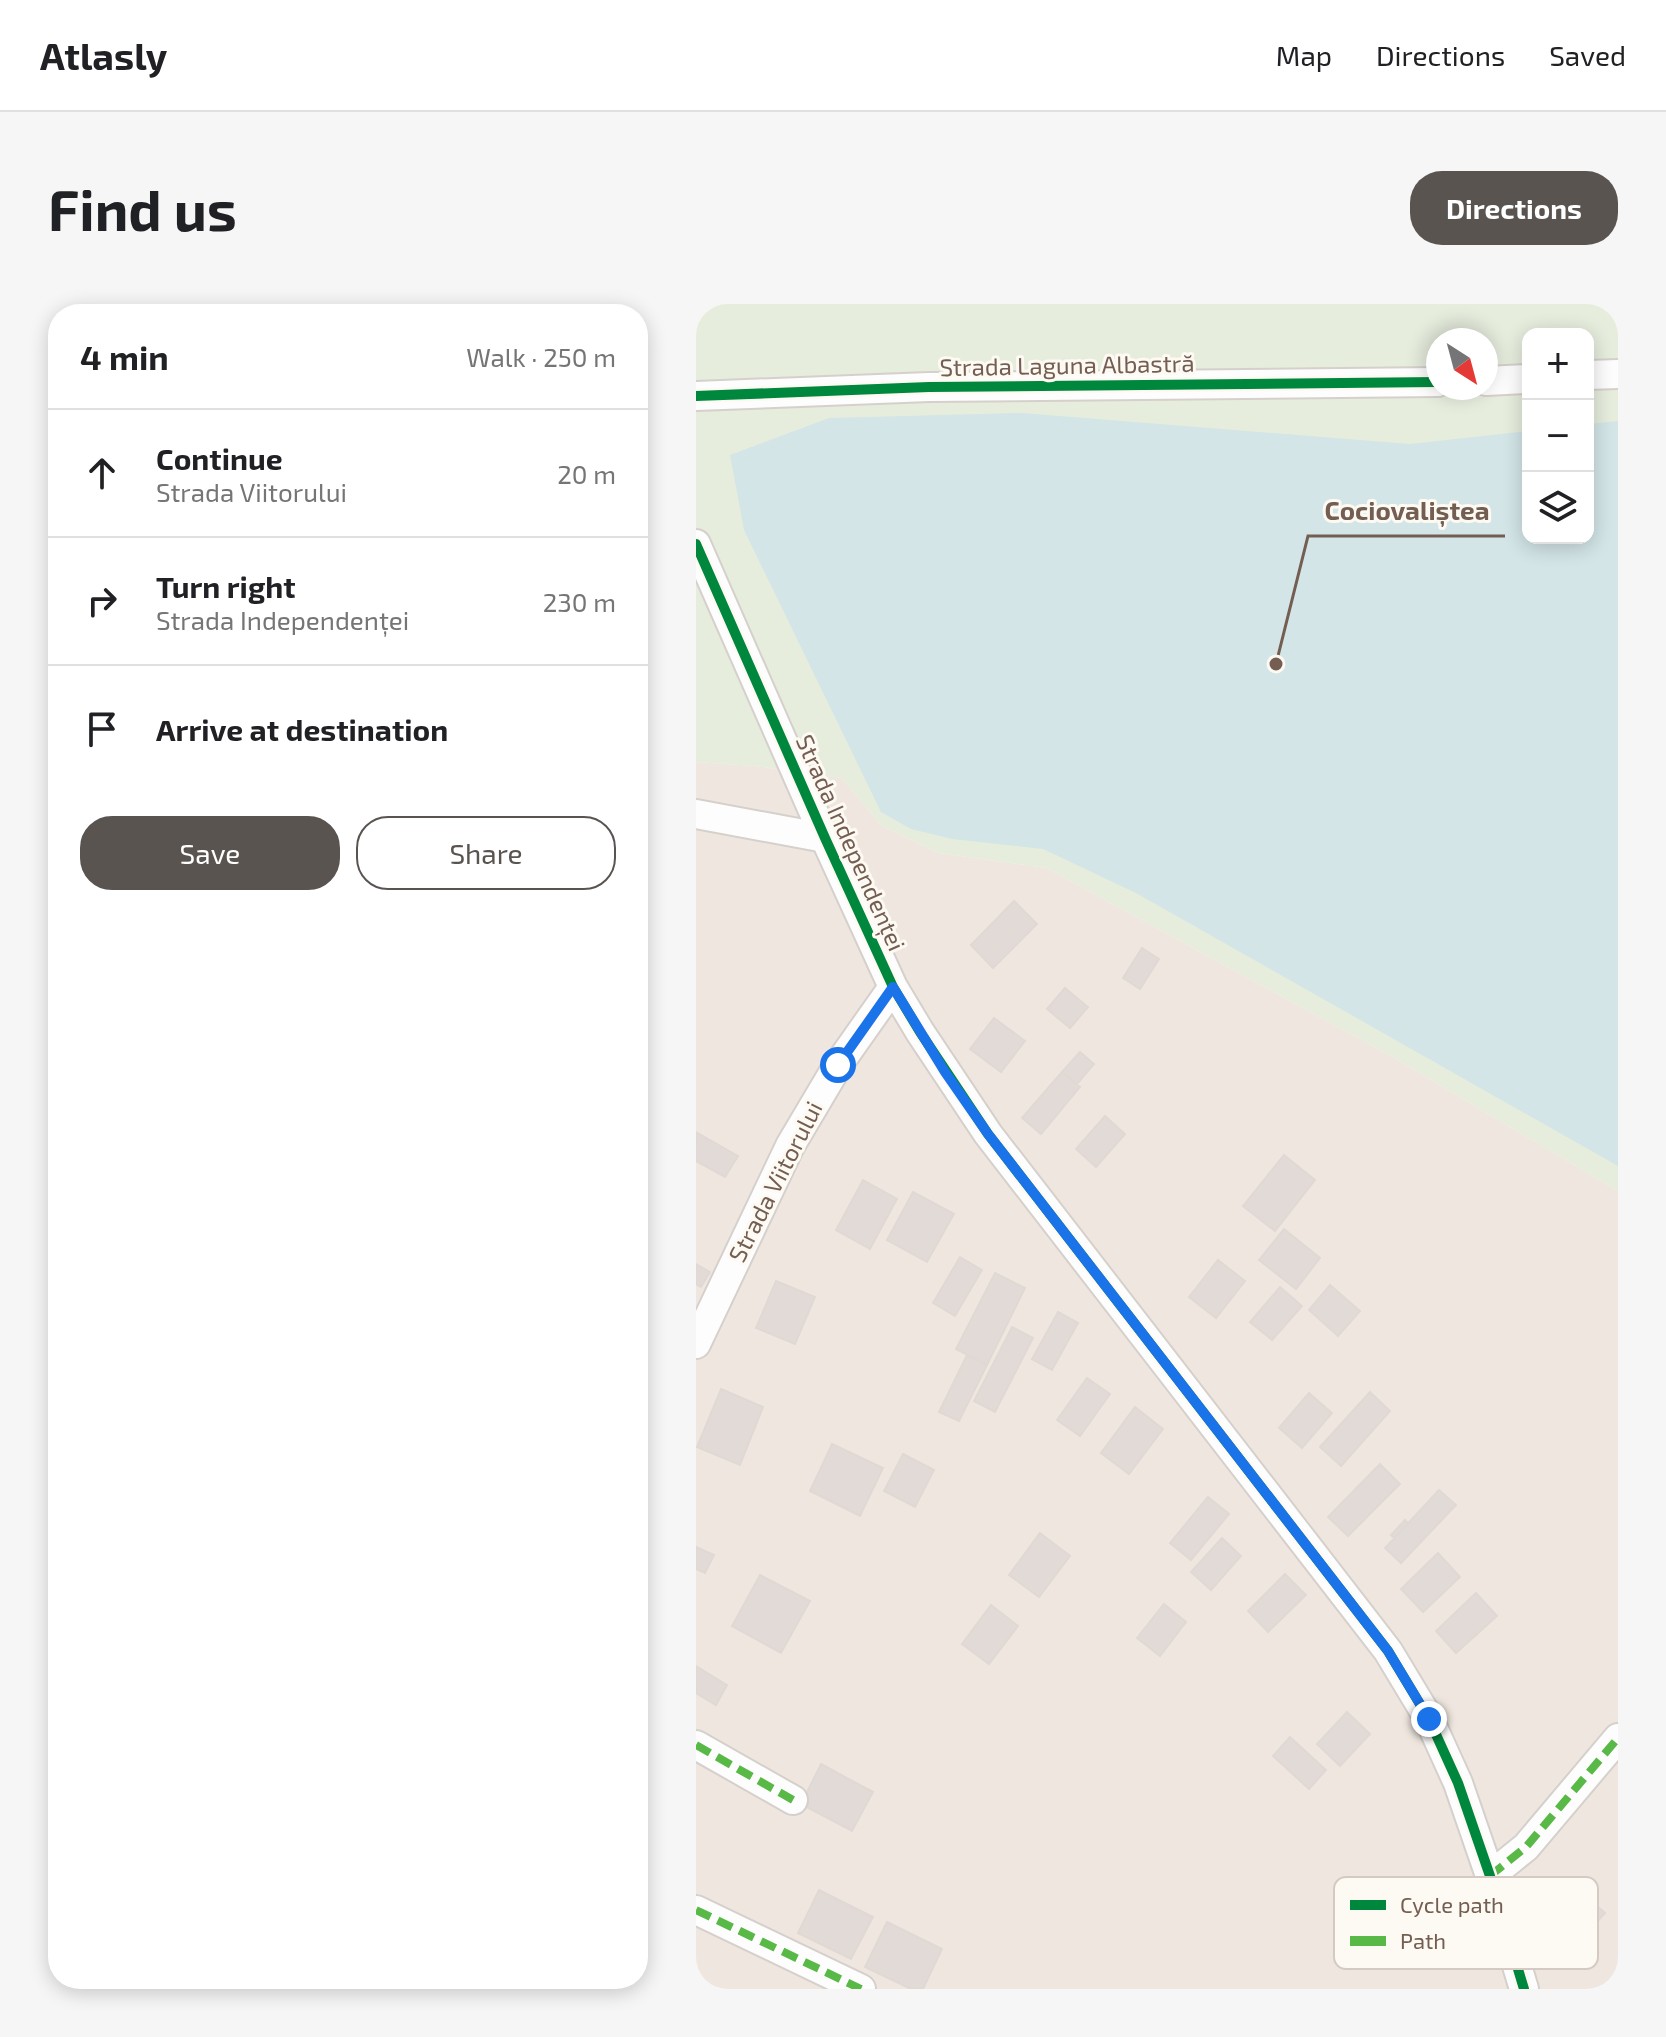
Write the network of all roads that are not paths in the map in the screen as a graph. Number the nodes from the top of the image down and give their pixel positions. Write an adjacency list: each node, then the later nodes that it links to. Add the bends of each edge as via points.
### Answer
1 (1618, 374): 2 (street)
2 (1594, 375)
3 (1522, 379): 4 (street)
4 (1498, 380)
5 (1426, 382): 6 (street, Strada Laguna Albastră, via 929,387)
6 (696, 396)
7 (696, 544): 9 (street, Strada Independenței)
8 (696, 814): 9 (street)
9 (825, 838): 10 (street, Strada Independenței)
10 (893, 987): 11 (street, Strada Viitorului, via 790,1146); 15 (street, Strada Independenței, via 988,1134 1388,1651 1429,1719)
11 (696, 1344)
12 (1618, 1738): 15 (street, via 1526,1847)
13 (696, 1745): 14 (street)
14 (793, 1800)
15 (1490, 1876)
16 (696, 1910): 18 (street)
17 (1518, 1969): 19 (street, Strada Independenței)
18 (861, 1989)
19 (1524, 1989)

